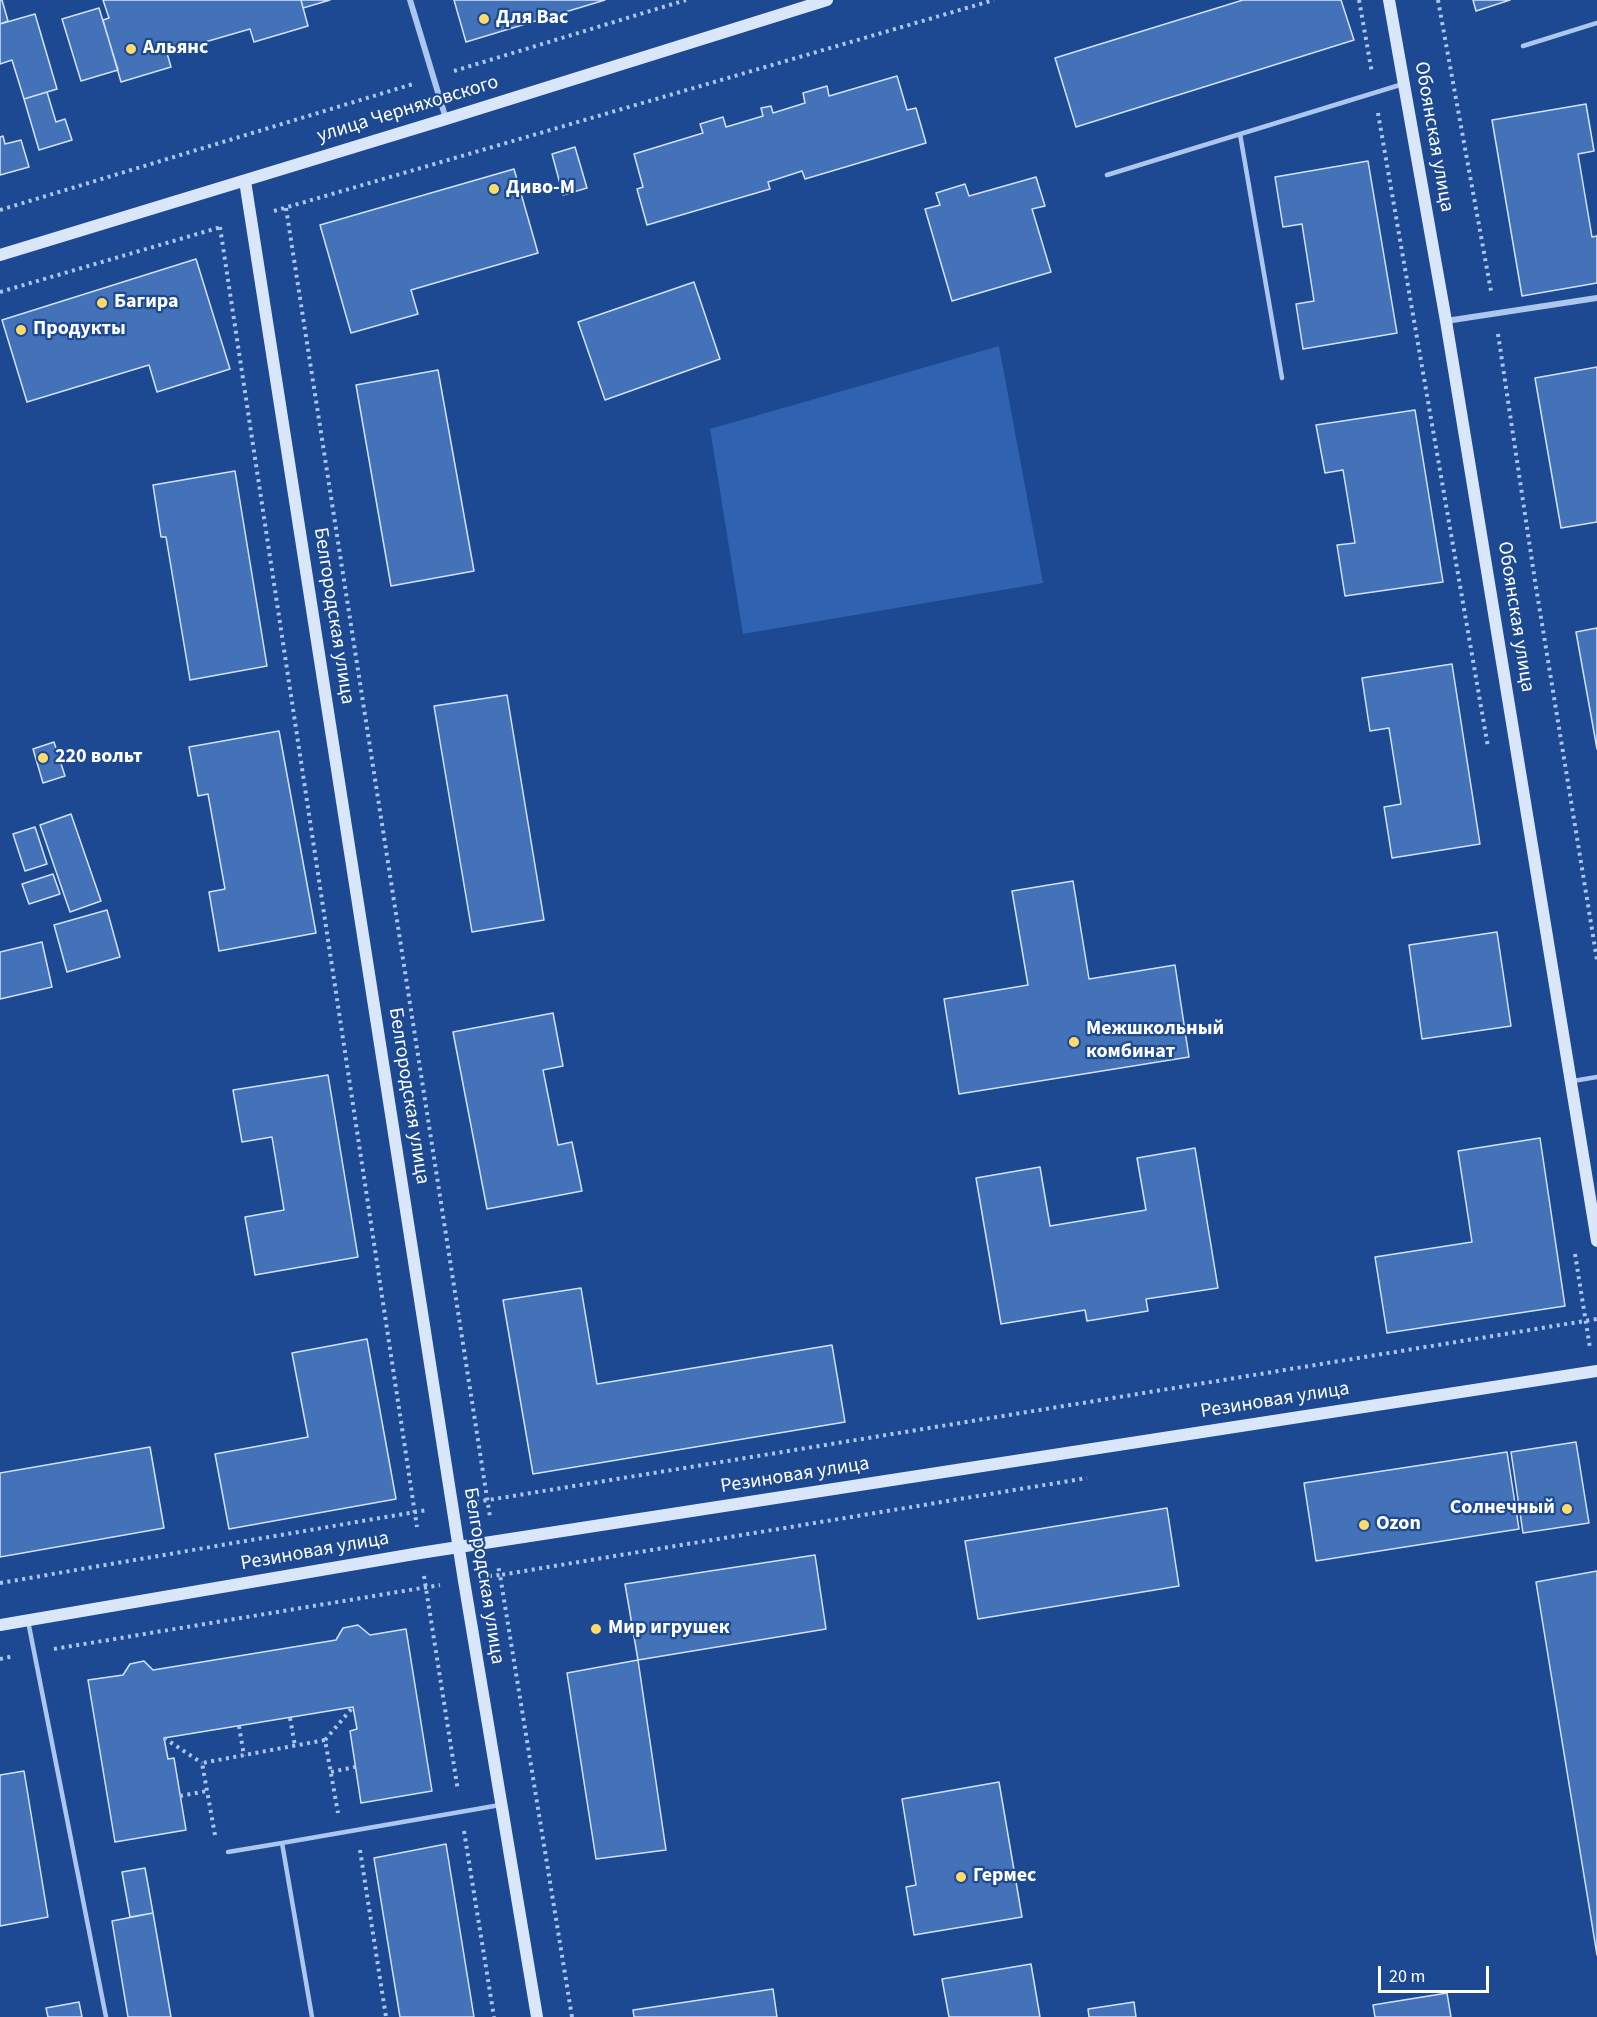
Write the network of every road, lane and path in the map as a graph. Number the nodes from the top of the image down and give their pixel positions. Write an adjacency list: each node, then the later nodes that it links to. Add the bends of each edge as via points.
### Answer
1 (410, 0): 15 (street)
2 (686, 0): 10 (path)
3 (827, 0): 15 (street, улица Черняховского)
4 (994, 0): 19 (path)
5 (1359, 0): 11 (path)
6 (1389, 0): 13 (street, Обоянская улица)
7 (1438, 0): 26 (path)
8 (1597, 23): 9 (lane)
9 (1523, 46)
10 (447, 73)
11 (1373, 82)
12 (413, 84): 20 (path)
13 (1404, 84): 16 (lane); 27 (street, Обоянская улица)
14 (1377, 106): 29 (path)
15 (446, 119): 18 (street, улица Черняховского)
16 (1240, 134): 17 (lane); 28 (lane)
17 (1107, 175)
18 (245, 181): 21 (street, Белгородская улица); 23 (street, улица Черняховского)
19 (286, 207): 21 (path); 40 (path)
20 (0, 210)
21 (251, 218): 22 (path); 41 (street, Белгородская улица)
22 (220, 227): 24 (path); 42 (path)
23 (0, 255)
24 (0, 292)
25 (1597, 298): 26 (street)
26 (1495, 314): 27 (street); 30 (path)
27 (1446, 321): 32 (street, Обоянская улица)
28 (1282, 378)
29 (1489, 754)
30 (1597, 960)
31 (1597, 1077): 32 (lane)
32 (1571, 1081): 33 (street, Обоянская улица)
33 (1597, 1240)
34 (1574, 1249): 36 (path)
35 (1597, 1318): 36 (path)
36 (1586, 1320): 37 (path); 40 (path)
37 (1592, 1354)
38 (1597, 1371): 44 (street, Резиновая улица)
39 (1090, 1478): 47 (path)
40 (487, 1500): 41 (path); 43 (path)
41 (452, 1505): 42 (path); 44 (street, Белгородская улица)
42 (415, 1512): 45 (path); 48 (path)
43 (491, 1521)
44 (459, 1548): 45 (street, Резиновая улица); 67 (street, Белгородская улица)
45 (420, 1553): 49 (path); 50 (street, Резиновая улица)
46 (498, 1564): 47 (path)
47 (500, 1575): 78 (path)
48 (0, 1582)
49 (426, 1587): 52 (path); 68 (path)
50 (28, 1621): 51 (street, Резиновая улица); 73 (lane)
51 (0, 1625)
52 (47, 1651)
53 (24, 1655): 54 (path)
54 (0, 1659)
55 (353, 1707): 59 (path)
56 (290, 1718): 60 (path)
57 (238, 1726): 61 (path)
58 (164, 1738): 62 (path)
59 (325, 1740): 60 (path); 64 (path)
60 (295, 1746): 61 (path)
61 (244, 1756): 62 (path)
62 (202, 1763): 65 (path)
63 (356, 1767): 64 (path)
64 (331, 1772): 70 (path)
65 (207, 1791): 66 (path); 72 (path, via 219,1854)
66 (180, 1796)
67 (500, 1805): 68 (lane); 77 (street, Белгородская улица)
68 (461, 1812): 69 (lane); 76 (path)
69 (357, 1829): 70 (lane); 75 (path)
70 (342, 1832): 71 (lane)
71 (282, 1843): 72 (lane); 74 (lane)
72 (228, 1852)
73 (106, 2017)
74 (312, 2017)
75 (386, 2017)
76 (495, 2017)
77 (537, 2017)
78 (573, 2017)

